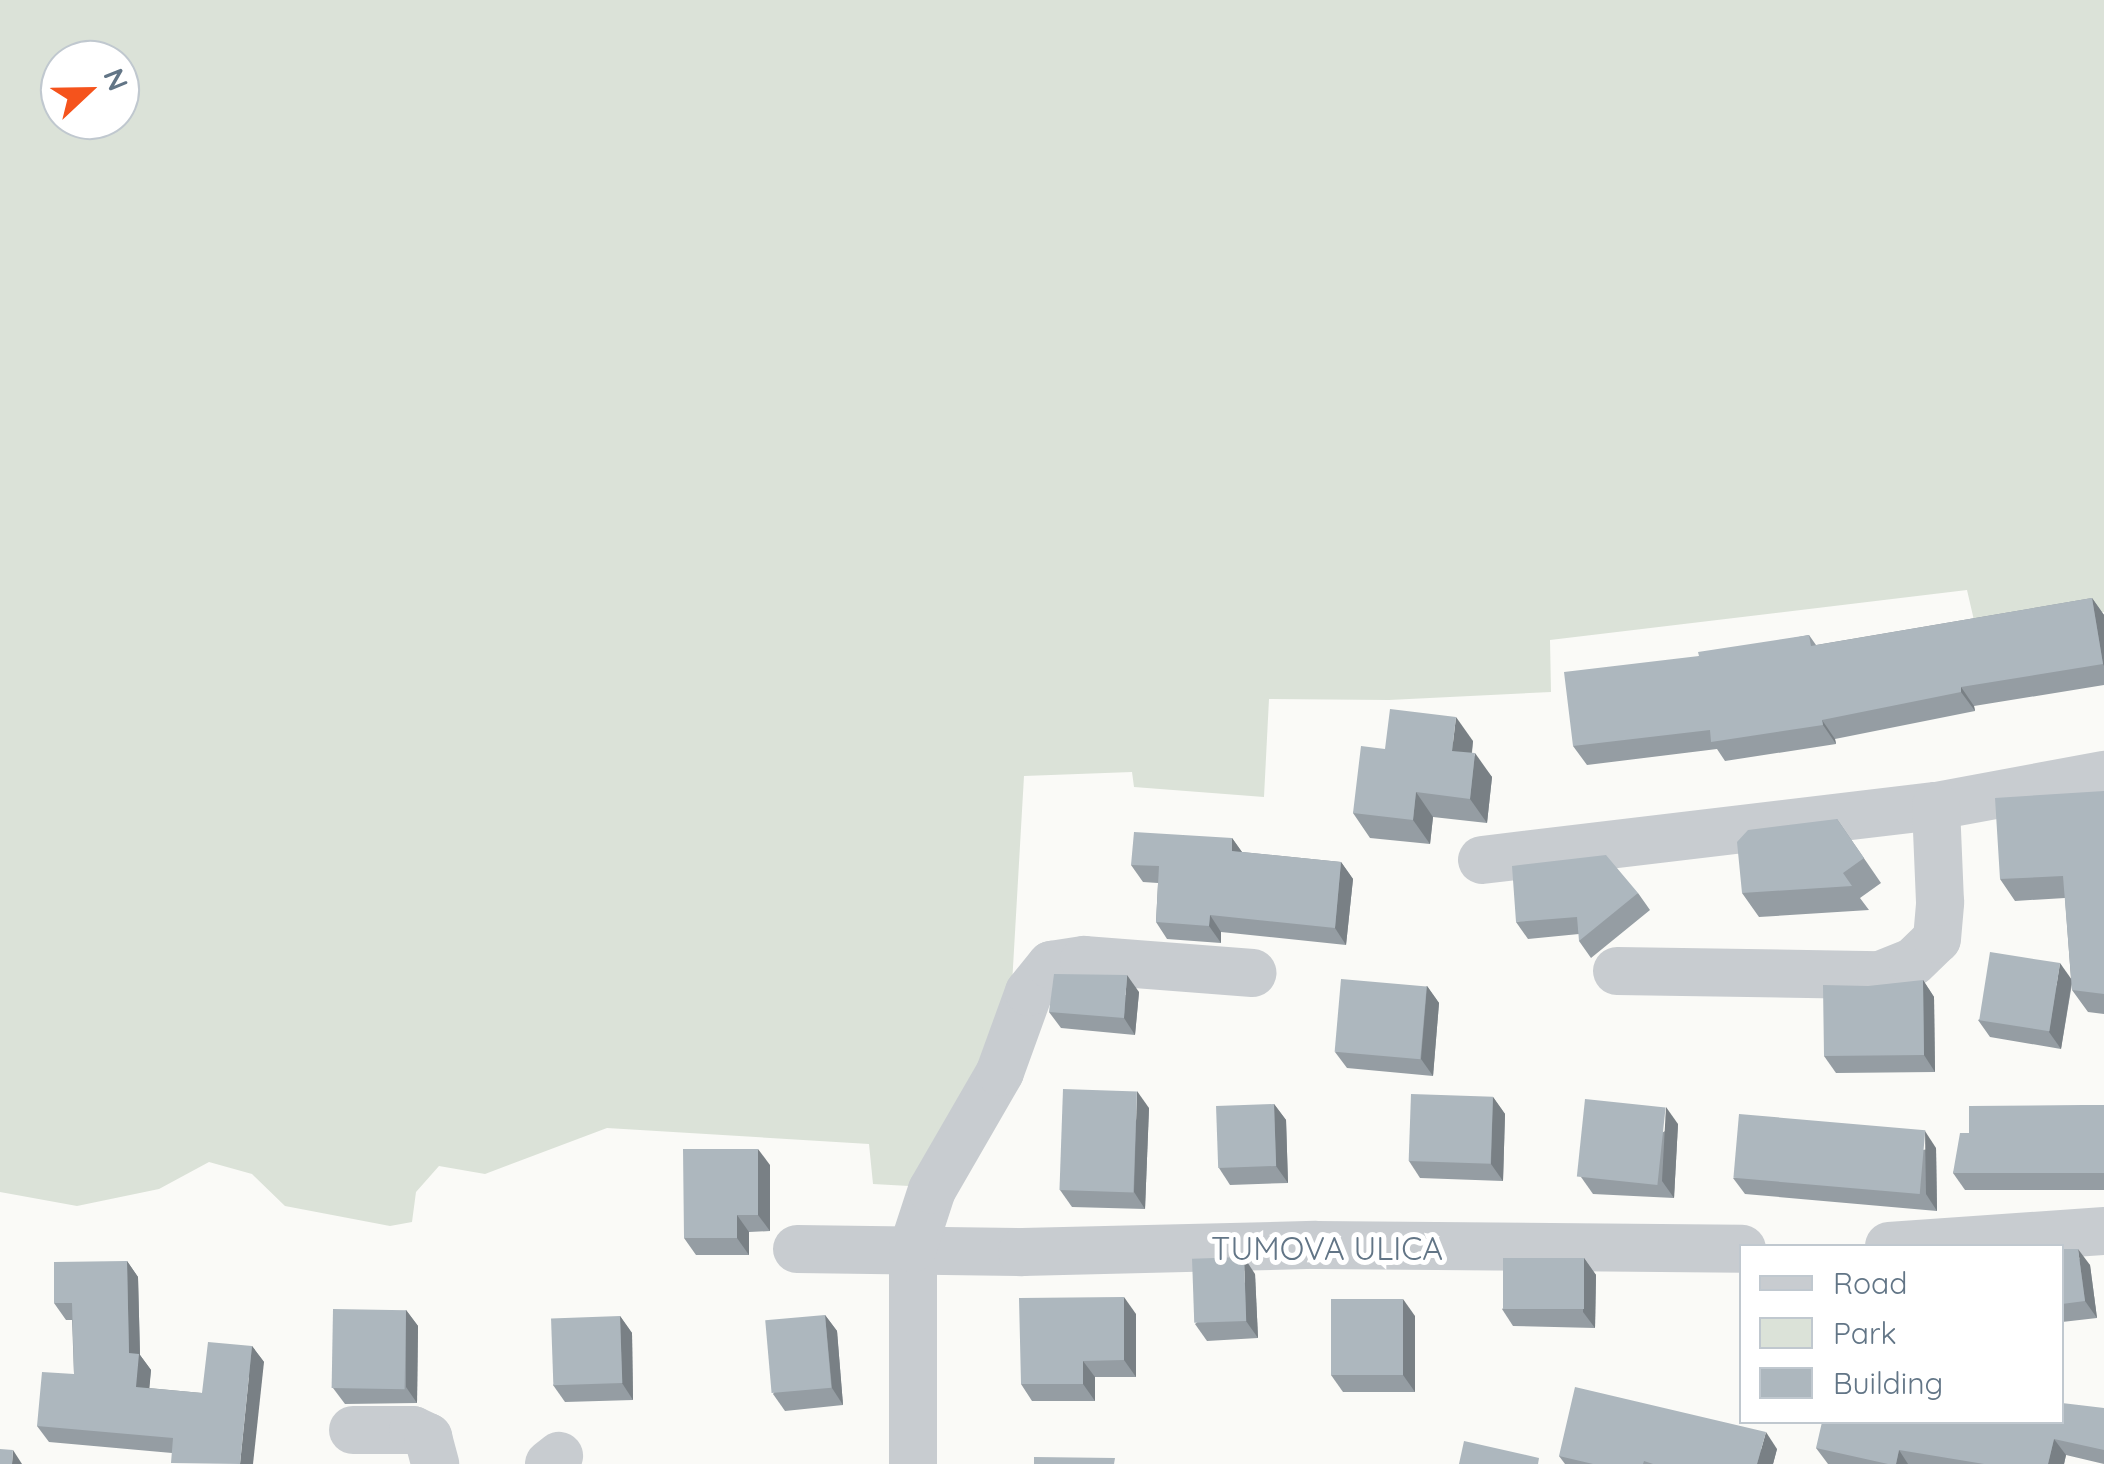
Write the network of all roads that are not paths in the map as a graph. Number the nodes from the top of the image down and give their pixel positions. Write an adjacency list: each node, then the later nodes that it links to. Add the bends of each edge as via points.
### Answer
1 (2104, 775): 2 (street)
2 (1936, 806): 3 (street); 4 (street, via 1937,939 1913,962 1880,974)
3 (1482, 860)
4 (1617, 971)
5 (1253, 973): 8 (street, via 1084,960 1051,964 1029,992 1000,1072 932,1190)
6 (2104, 1231): 7 (street)
7 (1917, 1244)
8 (913, 1248): 9 (street, TUMOVA ULICA); 10 (street, TUMOVA ULICA); 13 (street)
9 (1739, 1249)
10 (796, 1250)
11 (353, 1430): 12 (street, via 413,1430 428,1437)
12 (435, 1464)
13 (914, 1464)

